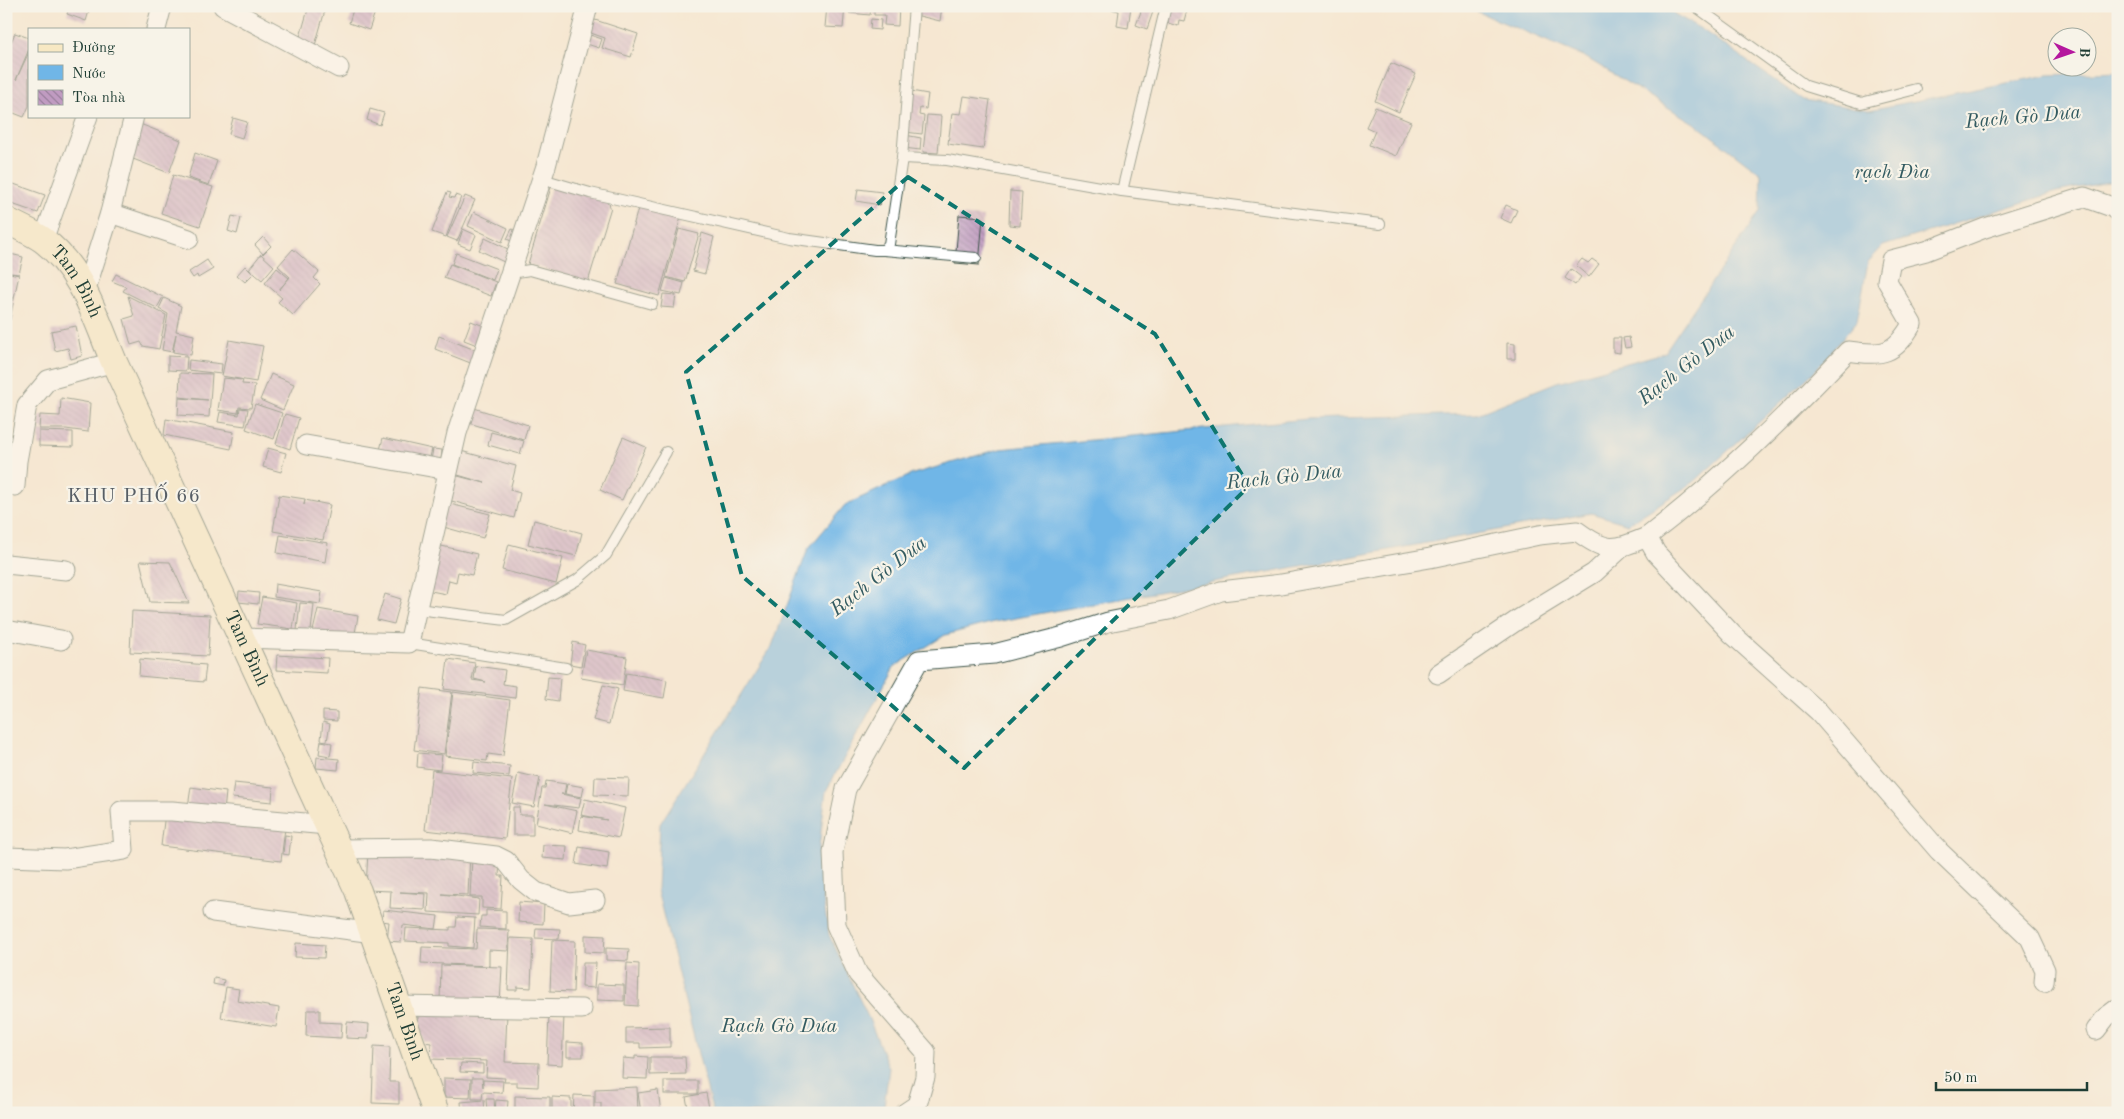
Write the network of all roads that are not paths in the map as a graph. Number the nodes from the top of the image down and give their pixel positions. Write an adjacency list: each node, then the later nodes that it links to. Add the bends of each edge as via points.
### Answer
1 (162, 6): 7 (street)
2 (224, 6): 8 (street)
3 (588, 6): 13 (street)
4 (914, 6): 12 (lane)
5 (1166, 6): 14 (lane)
6 (1695, 6): 9 (lane, via 1806,86 1861,103)
7 (156, 28)
8 (340, 68)
9 (1916, 89)
10 (87, 118): 20 (street)
11 (134, 118): 16 (street)
12 (902, 158): 14 (lane, via 947,160); 21 (lane, via 889,244)
13 (542, 179): 21 (lane, via 789,238); 23 (street)
14 (1122, 191): 18 (lane)
15 (2118, 212): 31 (street, via 2084,197 1891,260 1887,281 1912,324 1903,340 1891,351 1882,353 1848,351 1770,432 1686,507)
16 (110, 213): 19 (street); 24 (street)
17 (6, 220): 20 (main road, Tam Bình)
18 (1380, 224)
19 (190, 239)
20 (43, 240): 24 (main road, Tam Bình, via 70,265)
21 (884, 250): 22 (lane)
22 (976, 258)
23 (510, 273): 25 (lane, via 530,270); 29 (street, via 457,433)
24 (85, 292): 26 (main road, Tam Bình)
25 (652, 304)
26 (114, 362): 30 (street, via 48,380 27,405); 37 (main road, Tam Bình)
27 (306, 445): 29 (street)
28 (666, 452): 35 (lane, via 606,555 576,580 506,620)
29 (448, 470): 35 (street)
30 (15, 486)
31 (1646, 537): 32 (street); 48 (street, via 1656,553 1732,634 1819,712 1939,851 2030,938 2045,970)
32 (1620, 549): 41 (street, via 1594,573); 54 (street, via 1595,544 1576,531 1539,535 1430,558 1221,591 1169,610 1108,622 994,654 919,660 846,789 833,852 836,925 858,974 926,1052 925,1077 917,1105)
33 (6, 564): 34 (street)
34 (66, 570)
35 (417, 609): 39 (street)
36 (6, 630): 38 (street)
37 (241, 638): 39 (street); 42 (main road, Tam Bình)
38 (60, 640)
39 (409, 643): 40 (lane)
40 (566, 668)
41 (1438, 674)
42 (327, 824): 43 (main road, Tam Bình); 44 (street, via 172,811 121,811 124,850 65,859)
43 (339, 849): 45 (street, via 431,848 496,856 506,860 521,880 536,892 569,903); 47 (main road, Tam Bình)
44 (6, 857)
45 (595, 900)
46 (213, 912): 47 (street)
47 (374, 933): 49 (main road, Tam Bình)
48 (2044, 982)
49 (398, 1006): 51 (street); 53 (main road, Tam Bình)
50 (2118, 1008): 52 (street)
51 (582, 1010)
52 (2096, 1030)
53 (436, 1113)
54 (905, 1113)

